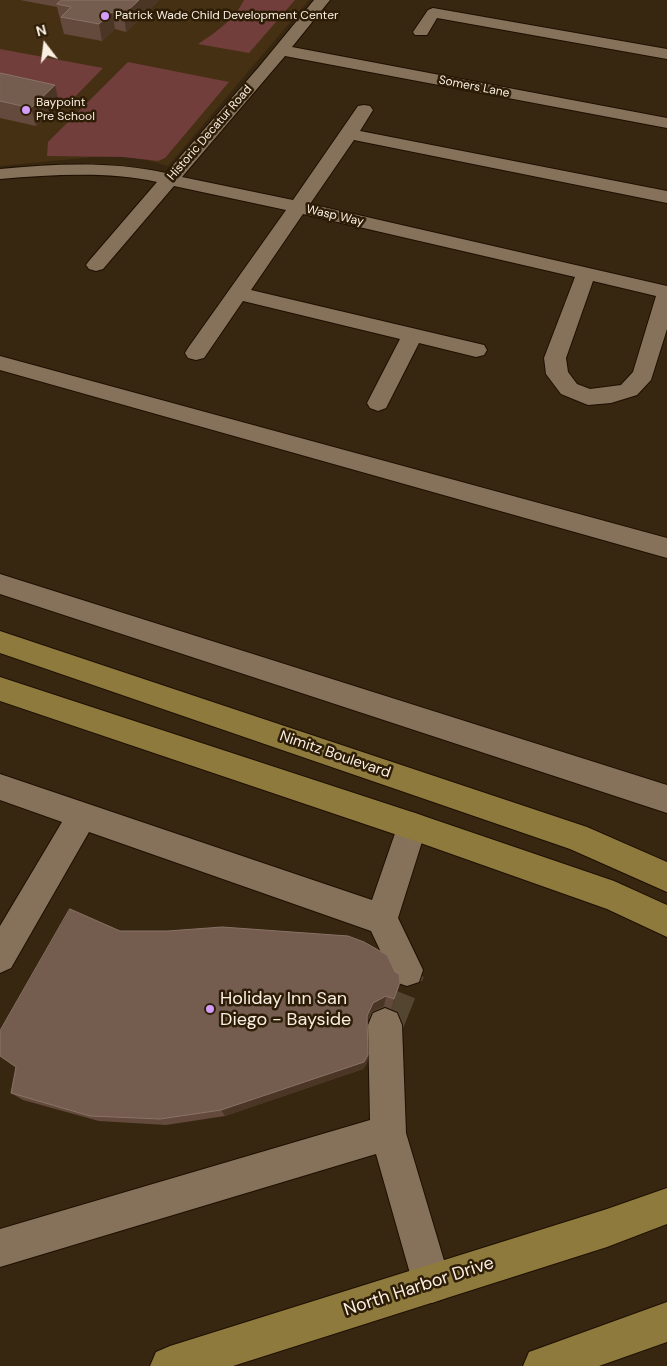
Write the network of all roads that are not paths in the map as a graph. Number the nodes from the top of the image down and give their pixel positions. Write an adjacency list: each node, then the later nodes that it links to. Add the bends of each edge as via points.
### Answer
1 (322, 0): 4 (street, Historic Decatur Road)
2 (438, 6): 3 (street); 5 (street)
3 (421, 32)
4 (281, 50): 7 (street, Somers Lane); 10 (street, Historic Decatur Road)
5 (667, 54)
6 (364, 110): 8 (street)
7 (667, 123)
8 (349, 134): 11 (street); 12 (street)
9 (0, 174): 10 (street, Wasp Way, via 106,170)
10 (169, 179): 12 (street, Wasp Way); 13 (street, Historic Decatur Road)
11 (667, 197)
12 (298, 207): 14 (street, Wasp Way); 16 (street)
13 (96, 265)
14 (586, 273): 15 (street, Wasp Way); 15 (street, via 555,358 557,374 569,389 588,397 629,390 643,375)
15 (667, 292)
16 (238, 293): 17 (street); 19 (street)
17 (412, 335): 18 (street); 21 (street)
18 (476, 350)
19 (196, 353)
20 (0, 364): 22 (street)
21 (378, 404)
22 (667, 548)
23 (0, 584): 27 (street)
24 (0, 642): 30 (main road, Nimitz Boulevard)
25 (0, 689): 29 (main road)
26 (0, 788): 28 (street)
27 (667, 799)
28 (82, 816): 33 (street); 35 (street)
29 (412, 826): 33 (street); 34 (main road, via 614,896)
30 (576, 837): 31 (main road); 32 (main road, Nimitz Boulevard)
31 (667, 859)
32 (667, 877)
33 (382, 919): 36 (street)
34 (667, 921)
35 (0, 957)
36 (407, 970)
37 (385, 1025): 38 (street)
38 (388, 1133): 40 (street); 41 (street)
39 (667, 1206): 41 (main road, North Harbor Drive)
40 (0, 1248)
41 (432, 1284): 43 (main road, North Harbor Drive)
42 (667, 1322): 44 (main road)
43 (170, 1366)
44 (544, 1366)

